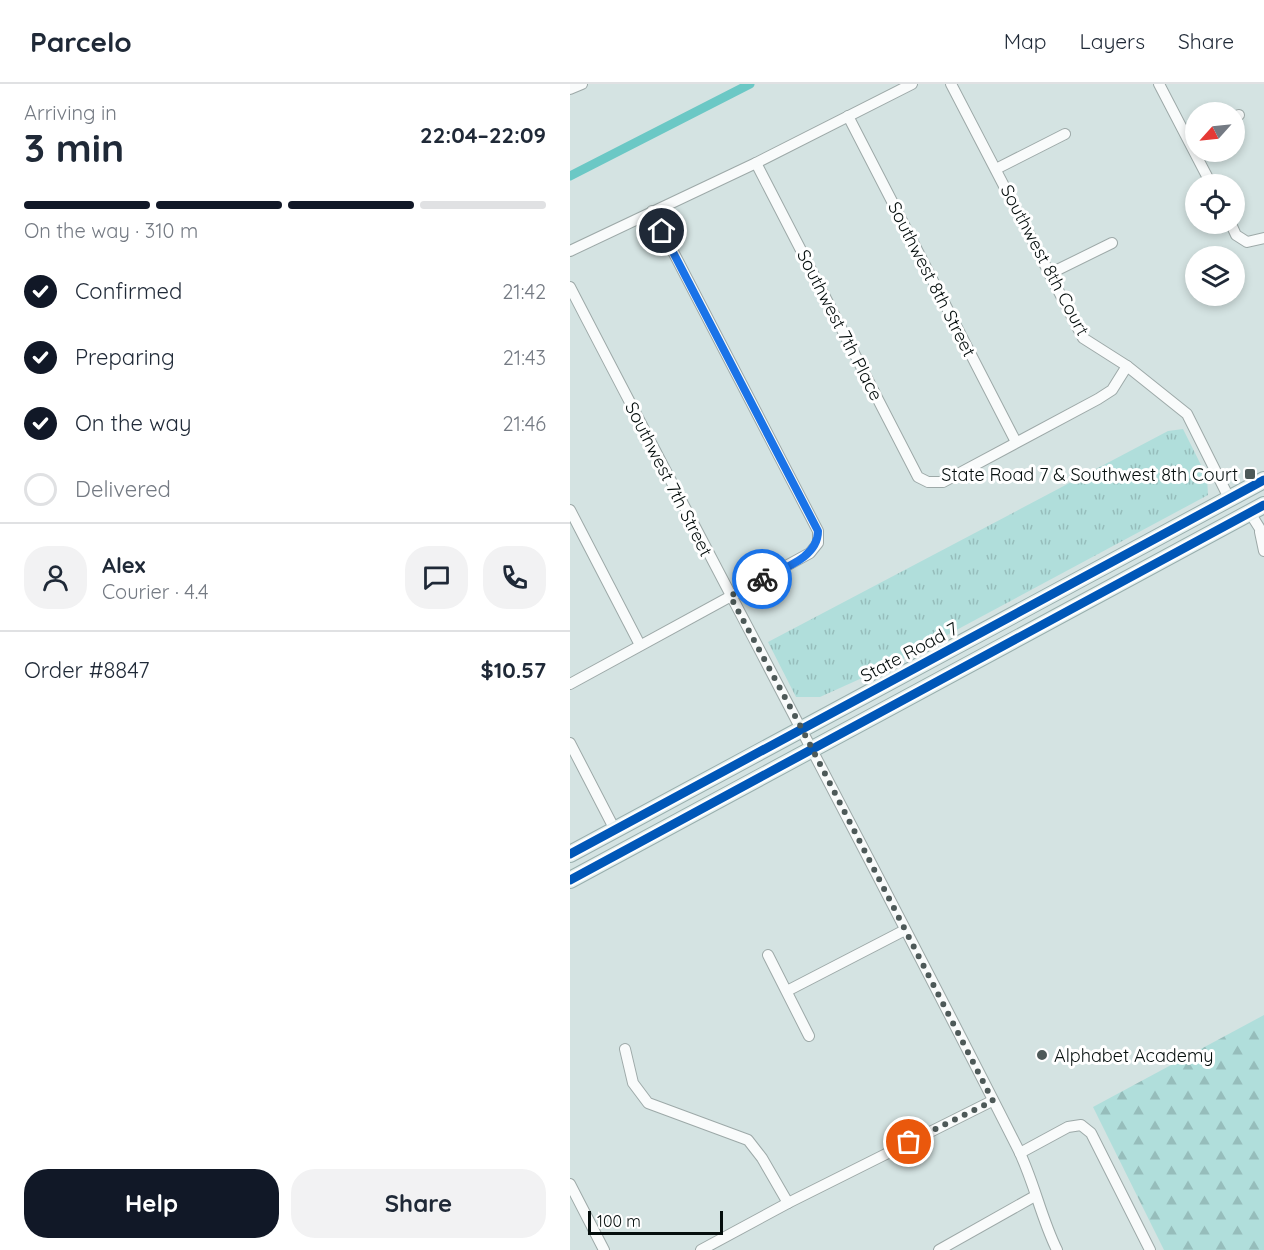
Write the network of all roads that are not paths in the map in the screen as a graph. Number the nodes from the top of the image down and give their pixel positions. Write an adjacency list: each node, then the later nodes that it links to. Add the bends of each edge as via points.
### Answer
1 (582, 84): 5 (street)
2 (912, 84): 6 (street)
3 (951, 84): 10 (street, Southwest 8th Court)
4 (1160, 84): 7 (street)
5 (570, 90)
6 (848, 116): 9 (street); 19 (street, Southwest 8th Street)
7 (1185, 127)
8 (1065, 134): 10 (street)
9 (756, 163): 11 (street); 19 (street, Southwest 7th Place, via 918,477 928,482 944,482)
10 (996, 169): 16 (street, Southwest 8th Court)
11 (652, 211): 15 (street); 27 (street, via 818,531 818,543 810,553)
12 (1236, 234): 13 (street, via 1247,242)
13 (1264, 238)
14 (1112, 243): 16 (street)
15 (570, 251)
16 (1049, 274): 18 (street, Southwest 8th Court, via 1083,338)
17 (570, 287): 27 (street, Southwest 7th Street)
18 (1127, 366): 19 (street, via 1112,390); 21 (street, Southwest 8th Court, via 1187,414)
19 (1016, 442)
20 (1264, 480): 21 (main road, State Road 7); 22 (main road, via 1255,492)
21 (1230, 498): 25 (main road, via 1225,516); 30 (main road, State Road 7)
22 (1257, 509): 24 (street); 25 (main road)
23 (570, 510): 28 (street)
24 (1262, 533): 26 (street)
25 (1202, 539): 32 (main road)
26 (1264, 551)
27 (730, 596): 28 (street); 30 (street, Southwest 7th Street)
28 (640, 645): 29 (street)
29 (570, 684)
30 (802, 729): 32 (street, Southwest 7th Street); 33 (main road, State Road 7)
31 (570, 743): 33 (street)
32 (813, 749): 35 (main road); 37 (street, Southwest 7th Street)
33 (615, 830): 34 (main road, State Road 7); 35 (main road, via 611,847)
34 (570, 854)
35 (592, 868): 36 (main road)
36 (570, 880)
37 (905, 930): 39 (street); 42 (street, Southwest 7th Street)
38 (768, 955): 39 (street)
39 (787, 991): 40 (street)
40 (809, 1036)
41 (625, 1049): 46 (street, via 633,1083 648,1104 748,1140)
42 (993, 1101): 43 (street, Southwest 7th Street); 46 (street)
43 (1020, 1153): 45 (street, Southwest 7th Street); 51 (street, via 1068,1127 1081,1125 1091,1133)
44 (570, 1184): 47 (street)
45 (1035, 1196): 49 (street); 50 (street, Southwest 7th Street)
46 (788, 1203): 48 (street)
47 (604, 1250)
48 (701, 1250)
49 (939, 1250)
50 (1057, 1250)
51 (1150, 1250)

